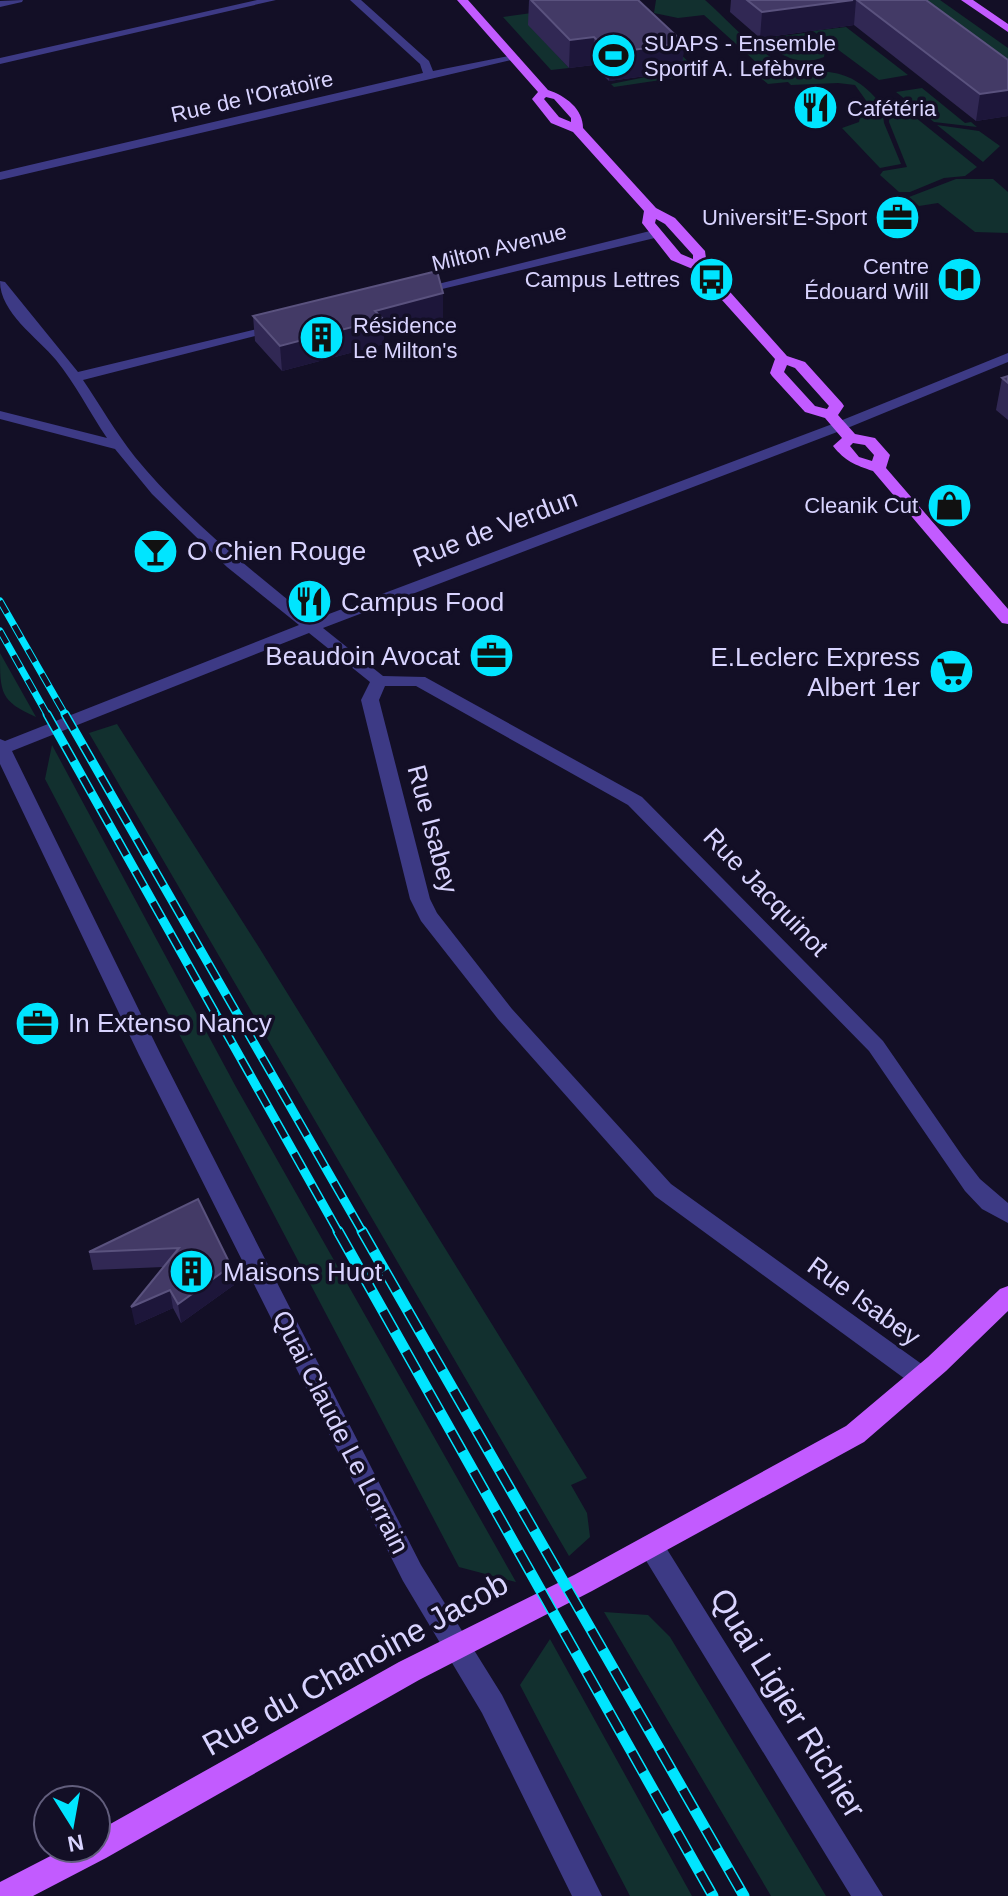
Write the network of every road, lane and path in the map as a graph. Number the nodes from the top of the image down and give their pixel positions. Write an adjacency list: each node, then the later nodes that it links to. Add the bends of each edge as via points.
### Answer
1 (18, 0): 6 (street)
2 (271, 0): 9 (street)
3 (355, 0): 10 (street, via 425,63)
4 (462, 0): 8 (main road)
5 (966, 0): 7 (main road)
6 (0, 4)
7 (1008, 29)
8 (514, 58): 10 (street, Rue de l'Oratoire); 11 (main road)
9 (0, 61)
10 (429, 75): 13 (street, Rue de l'Oratoire)
11 (544, 92): 12 (main road, via 558,97 577,117); 12 (main road, via 538,99 548,113)
12 (577, 129): 14 (main road)
13 (0, 176)
14 (651, 211): 15 (main road, via 648,223); 16 (main road, via 670,221 700,254)
15 (654, 234): 16 (main road, via 676,257); 18 (street, Milton Avenue)
16 (700, 267): 21 (main road)
17 (0, 285): 22 (street)
18 (407, 293)
19 (301, 320): 22 (street)
20 (1008, 357): 24 (street, Rue de Verdun)
21 (782, 359): 24 (main road, via 800,365 837,406); 24 (main road, via 777,373 783,381 810,409)
22 (76, 377): 25 (street)
23 (0, 415): 25 (street)
24 (840, 426): 26 (main road, via 841,446 851,458 878,468); 27 (street, Rue de Verdun)
25 (120, 446): 27 (street, via 157,491 233,564)
26 (1008, 619)
27 (311, 627): 28 (street); 29 (street, Rue de Verdun)
28 (379, 681): 30 (street, Rue Jacquinot, via 419,681 635,801 876,1046 975,1191); 32 (street, Rue Isabey, via 370,700 420,899 438,928 505,1014 663,1190)
29 (1, 748): 34 (street, Quai Claude Le Lorrain, via 405,1559)
30 (1008, 1214)
31 (1008, 1296): 32 (main road, Rue du Chanoine Jacob)
32 (921, 1377): 33 (main road, Rue du Chanoine Jacob, via 855,1434)
33 (651, 1546): 34 (main road, Rue du Chanoine Jacob); 39 (street, Quai Ligier Richier)
34 (457, 1646): 35 (main road, Rue du Chanoine Jacob); 38 (street, Quai Claude Le Lorrain, via 492,1704)
35 (112, 1839)
36 (65, 1864): 37 (main road, Rue du Chanoine Jacob)
37 (3, 1896)
38 (587, 1896)
39 (868, 1896)

